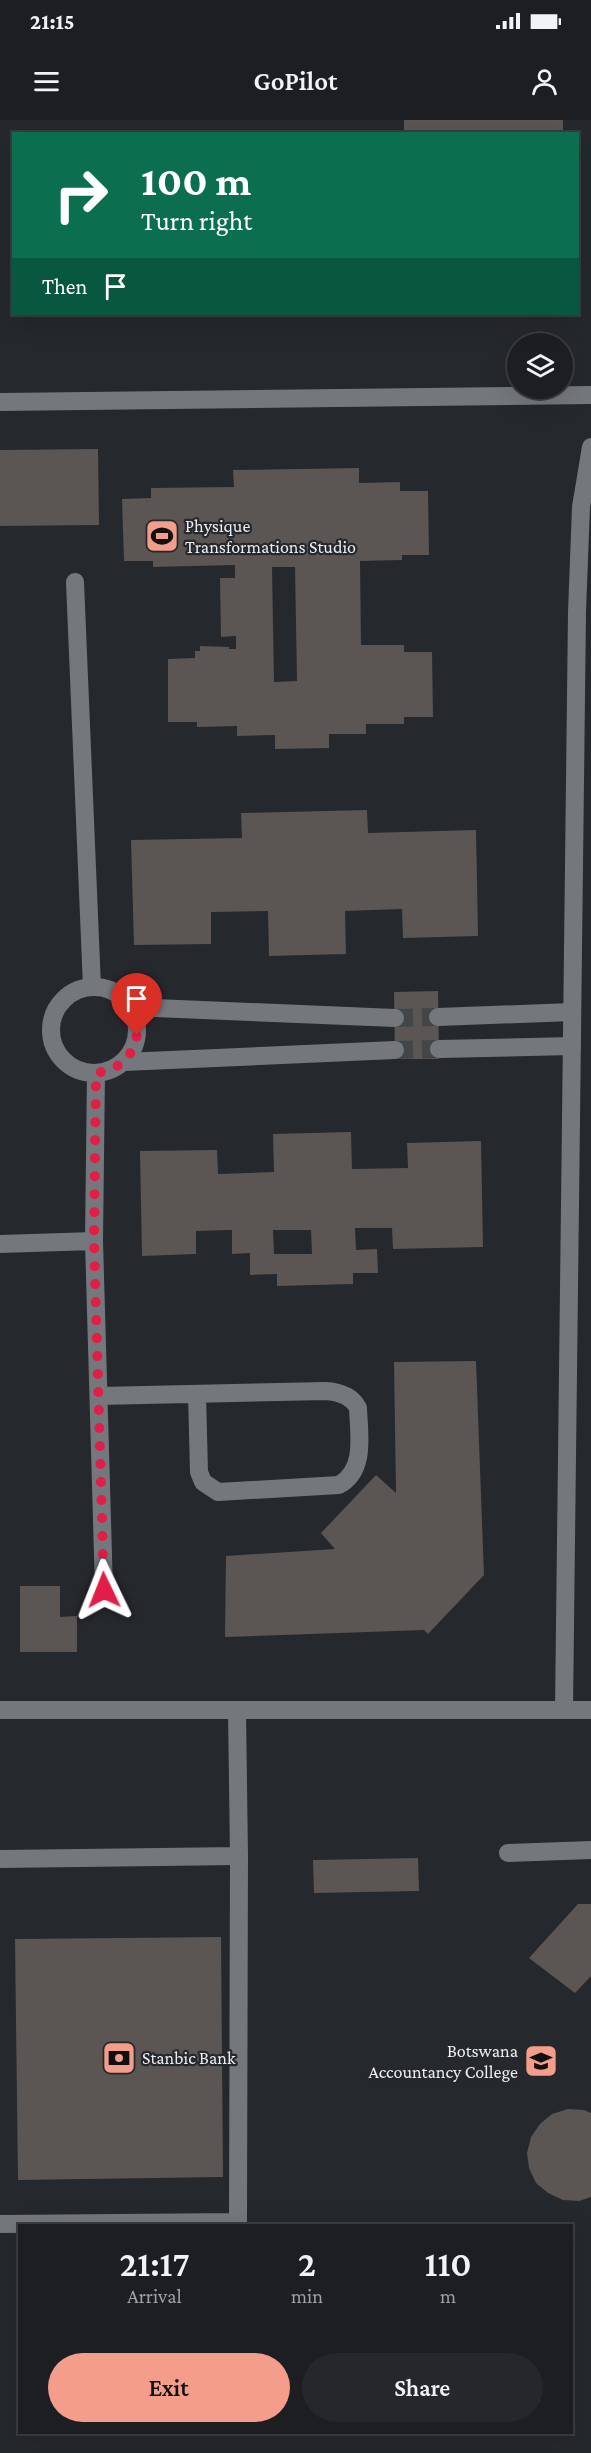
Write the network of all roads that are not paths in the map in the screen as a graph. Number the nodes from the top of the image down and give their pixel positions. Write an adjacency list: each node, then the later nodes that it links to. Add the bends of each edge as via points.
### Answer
1 (591, 395): 2 (street)
2 (0, 402)
3 (591, 447): 7 (street, via 581,507 577,612)
4 (75, 582): 5 (street)
5 (92, 987): 6 (street, via 120,996); 14 (street, via 65,999 51,1025 52,1040 68,1065 81,1072)
6 (131, 1007): 9 (street); 13 (street, via 137,1035)
7 (573, 1012): 8 (street); 10 (street)
8 (438, 1017)
9 (394, 1018)
10 (572, 1046): 11 (street); 22 (street)
11 (439, 1049)
12 (394, 1050): 13 (street)
13 (124, 1062): 14 (street)
14 (96, 1073): 15 (street)
15 (94, 1240): 16 (street); 18 (street)
16 (0, 1244)
17 (197, 1394): 17 (street, via 199,1472 202,1482 218,1492 339,1485 349,1480 360,1456 358,1408 344,1395 326,1391); 18 (street)
18 (99, 1396): 19 (street)
19 (104, 1590)
20 (0, 1710): 21 (street)
21 (237, 1710): 22 (street); 26 (street)
22 (564, 1710): 23 (street)
23 (591, 1710)
24 (591, 1850): 25 (street)
25 (508, 1853)
26 (239, 1856): 27 (street); 28 (street, via 237,2222)
27 (0, 1859)
28 (0, 2224)

